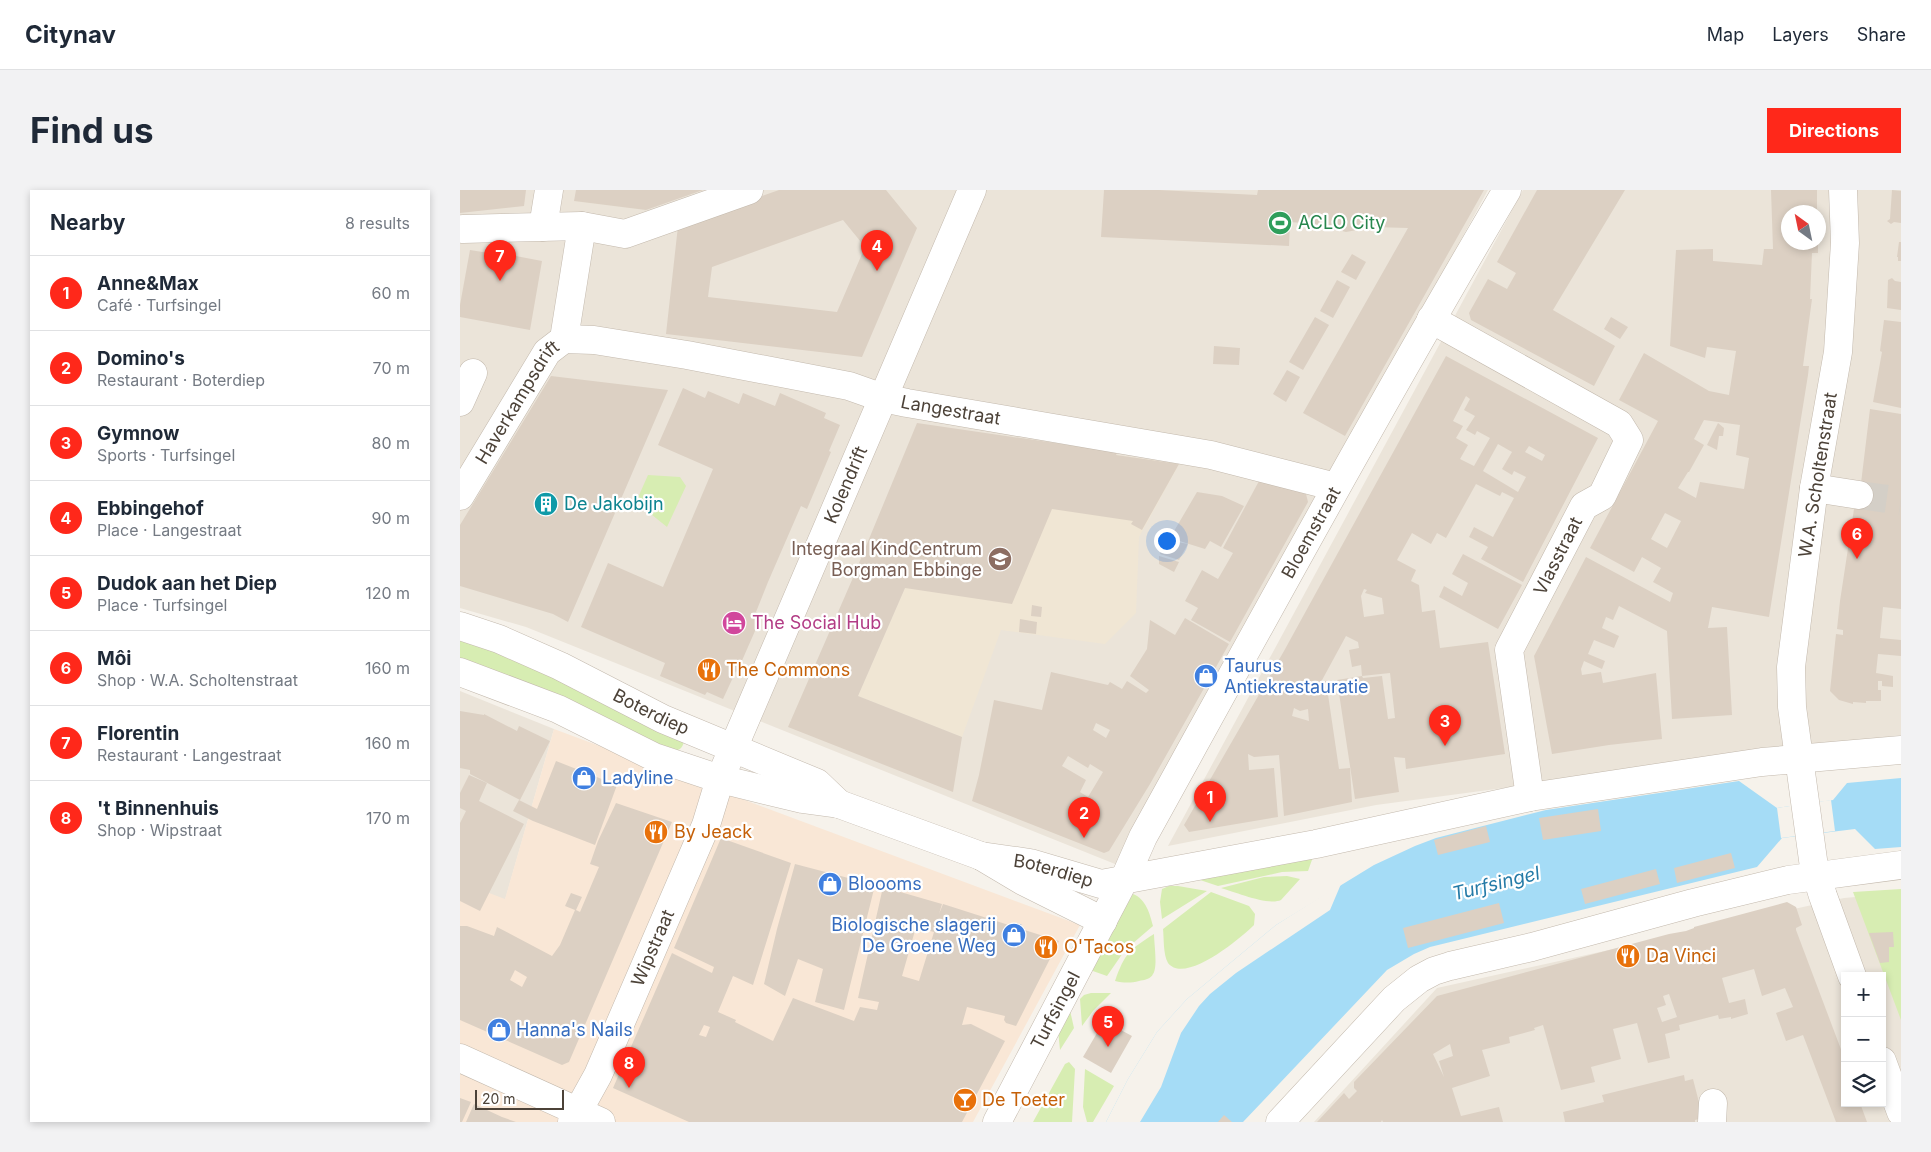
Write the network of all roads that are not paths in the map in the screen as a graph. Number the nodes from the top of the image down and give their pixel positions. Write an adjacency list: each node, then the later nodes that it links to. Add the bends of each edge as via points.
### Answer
1 (549, 190): 7 (street)
2 (750, 190): 6 (street, via 625,234)
3 (972, 190): 12 (street, Kolendrift)
4 (1508, 190): 9 (street, Bloemstraat)
5 (1843, 190): 15 (street, W.A. Scholtenstraat, via 1845,243 1838,352)
6 (582, 226): 7 (street); 10 (street)
7 (543, 227): 8 (street)
8 (461, 237)
9 (1431, 319): 14 (street, Bloemstraat); 24 (street, Vlasstraat, via 1619,424 1629,440 1602,496 1584,506 1509,650)
10 (564, 338): 12 (street, Langestraat, via 696,357 849,386); 17 (street, Haverkampsdrift, via 547,352)
11 (473, 373): 13 (street)
12 (884, 398): 14 (street, Langestraat, via 1211,455); 20 (street, Kolendrift)
13 (460, 402)
14 (1336, 487): 29 (street, Bloemstraat, via 1143,836)
15 (1814, 488): 16 (street); 22 (street, W.A. Scholtenstraat, via 1791,667)
16 (1859, 494)
17 (460, 496)
18 (460, 626): 20 (street, Boterdiep, via 560,666 663,719)
19 (460, 672): 23 (street, Boterdiep, via 558,709 654,757)
20 (733, 749): 23 (street, Kolendrift); 25 (street, Boterdiep, via 816,783)
21 (1901, 750): 22 (street)
22 (1799, 759): 24 (street); 28 (street, W.A. Scholtenstraat)
23 (720, 779): 25 (street, Boterdiep, via 802,799); 35 (street, Wipstraat, via 702,834 598,1075)
24 (1530, 796): 29 (street, via 1316,844)
25 (839, 804): 26 (street, Boterdiep)
26 (981, 856): 29 (street, Boterdiep, via 1030,863 1101,884); 30 (street, Boterdiep)
27 (1901, 865): 28 (street)
28 (1817, 875): 31 (street, W.A. Scholtenstraat); 37 (street, via 1693,903 1532,948 1434,971 1394,999)
29 (1124, 880): 30 (street, Turfsingel)
30 (1103, 921): 36 (street, Turfsingel)
31 (1851, 972)
32 (460, 1058): 35 (street)
33 (1882, 1062): 34 (street)
34 (1901, 1112)
35 (583, 1118)
36 (997, 1122)
37 (1280, 1122)

